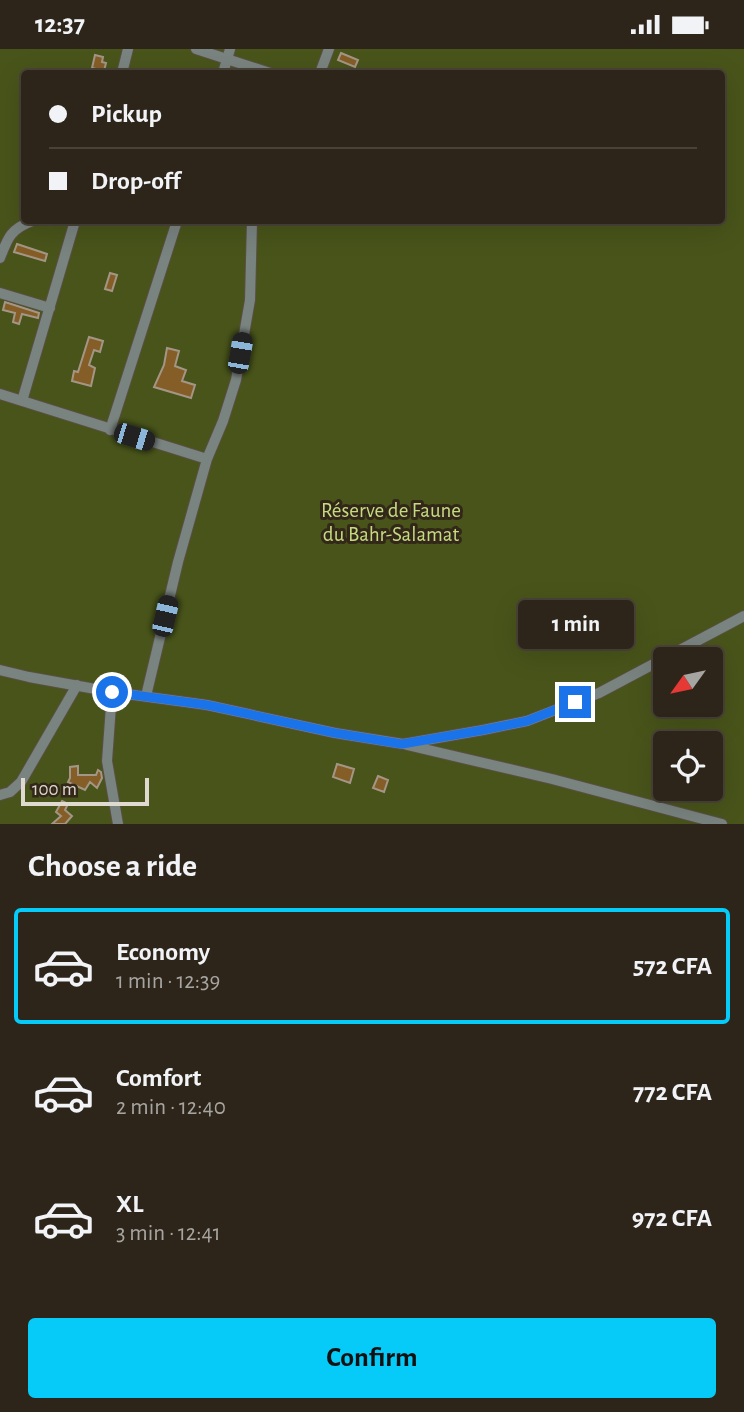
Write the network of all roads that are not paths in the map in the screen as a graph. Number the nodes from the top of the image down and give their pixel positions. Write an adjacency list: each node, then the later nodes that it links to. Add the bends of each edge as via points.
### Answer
1 (128, 49): 5 (street)
2 (196, 49): 4 (street)
3 (329, 49): 7 (street)
4 (229, 54): 6 (street)
5 (123, 70)
6 (264, 70)
7 (321, 70)
8 (25, 224): 12 (street, via 14,229)
9 (74, 224): 14 (street)
10 (176, 224): 17 (street)
11 (252, 224): 18 (street, via 250,300 236,380)
12 (0, 258)
13 (0, 293): 14 (street)
14 (50, 308): 16 (street)
15 (0, 394): 16 (street)
16 (22, 401): 17 (street)
17 (110, 430): 18 (street)
18 (207, 459): 23 (street)
19 (744, 616): 24 (street, via 599,693 527,721)
20 (0, 670): 21 (street)
21 (77, 685): 22 (street); 25 (street, via 22,782)
22 (112, 692): 23 (street); 26 (street, via 107,761)
23 (146, 696): 24 (street)
24 (402, 744): 27 (street)
25 (0, 795)
26 (118, 824)
27 (722, 824)

